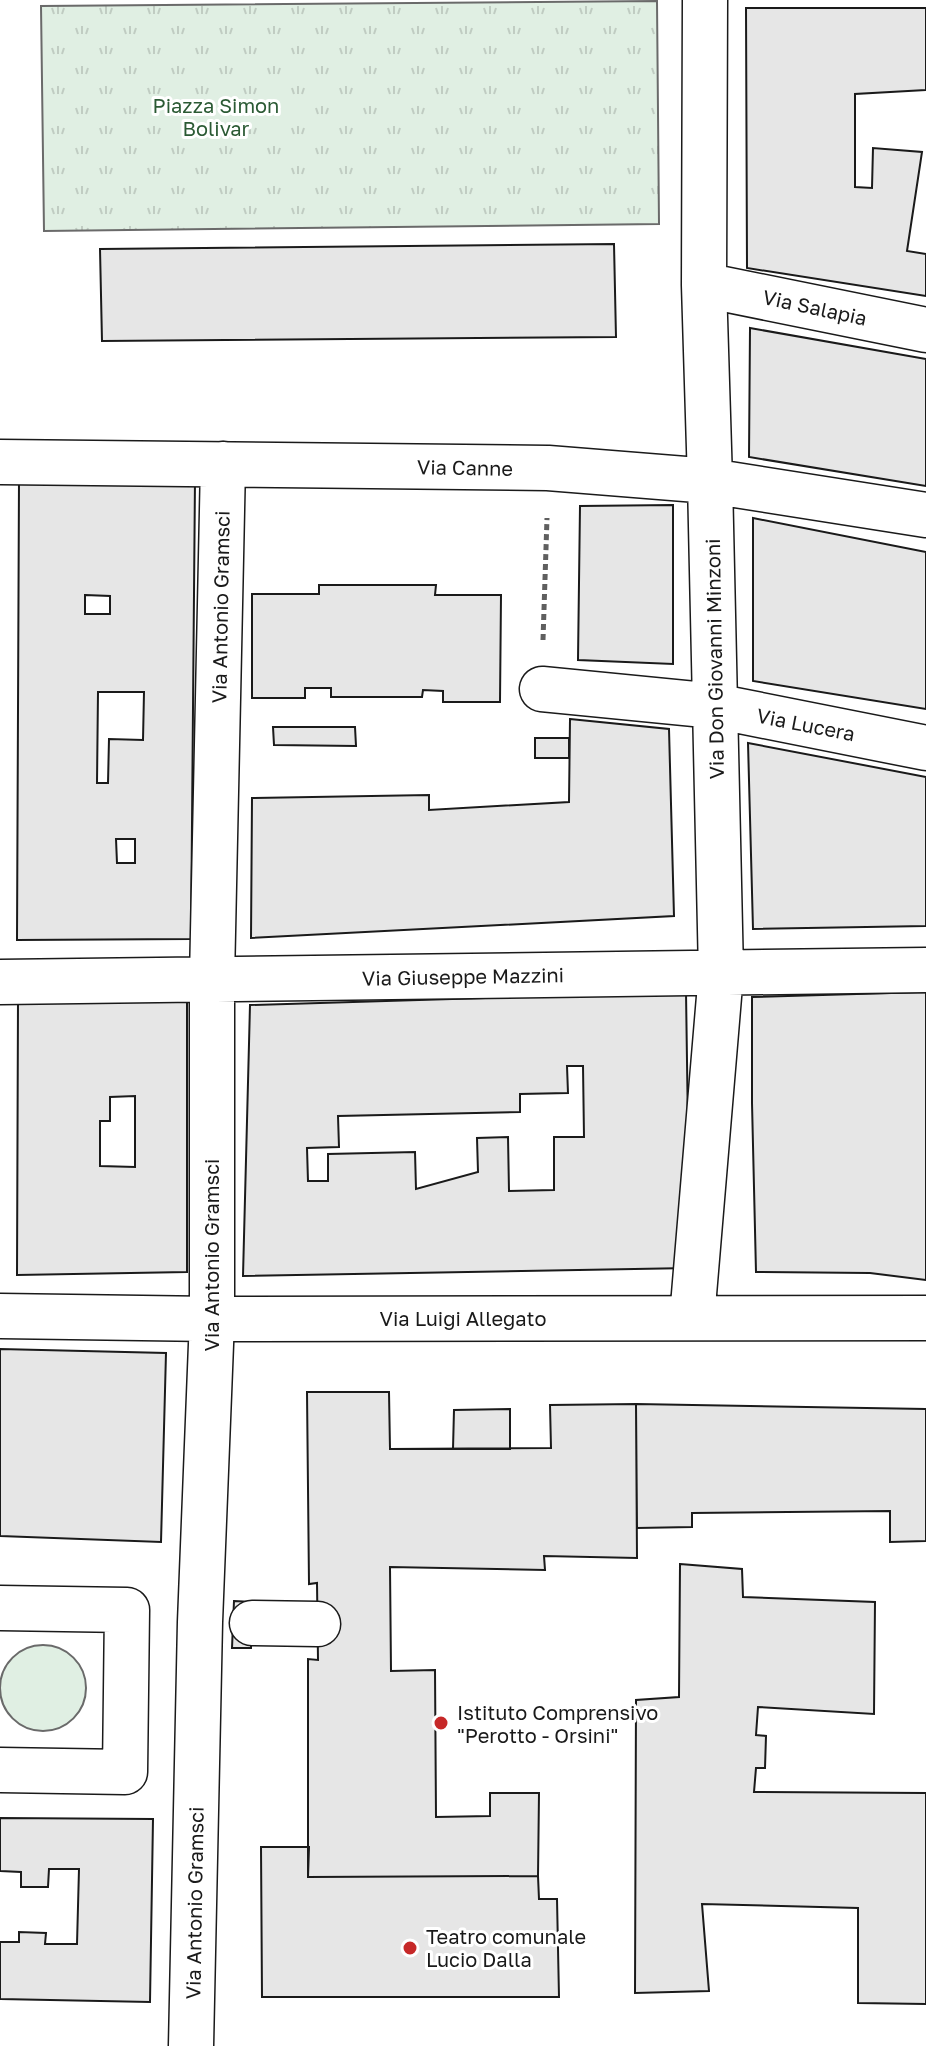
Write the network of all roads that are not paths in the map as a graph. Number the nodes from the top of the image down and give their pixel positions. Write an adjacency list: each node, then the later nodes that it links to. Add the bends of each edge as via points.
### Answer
1 (705, 0): 2 (street, Via Don Giovanni Minzoni)
2 (704, 285): 3 (street, Via Salapia); 6 (street, Via Don Giovanni Minzoni)
3 (926, 330)
4 (0, 462): 5 (street, Via Canne)
5 (223, 464): 6 (street, Via Canne, via 548,468); 13 (street, Via Antonio Gramsci)
6 (710, 481): 7 (street, Via Canne); 9 (street, Via Don Giovanni Minzoni)
7 (926, 515)
8 (542, 689): 9 (street, Via Lucera)
9 (715, 706): 10 (street, Via Lucera); 12 (street, Via Don Giovanni Minzoni)
10 (926, 748)
11 (926, 970): 12 (street, Via Giuseppe Mazzini)
12 (721, 973): 13 (street, Via Giuseppe Mazzini); 16 (street, Via Don Giovanni Minzoni)
13 (212, 979): 14 (street, Via Giuseppe Mazzini); 18 (street, Via Antonio Gramsci)
14 (0, 982)
15 (0, 1316): 18 (street, Via Luigi Allegato)
16 (692, 1318): 17 (street, Via Luigi Allegato); 18 (street, Via Luigi Allegato)
17 (926, 1318)
18 (212, 1319): 20 (street, Via Antonio Gramsci)
19 (0, 1608): 22 (street, via 127,1610 125,1772)
20 (228, 1623): 21 (street); 23 (street, Via Antonio Gramsci)
21 (318, 1624)
22 (0, 1770)
23 (191, 2046)

